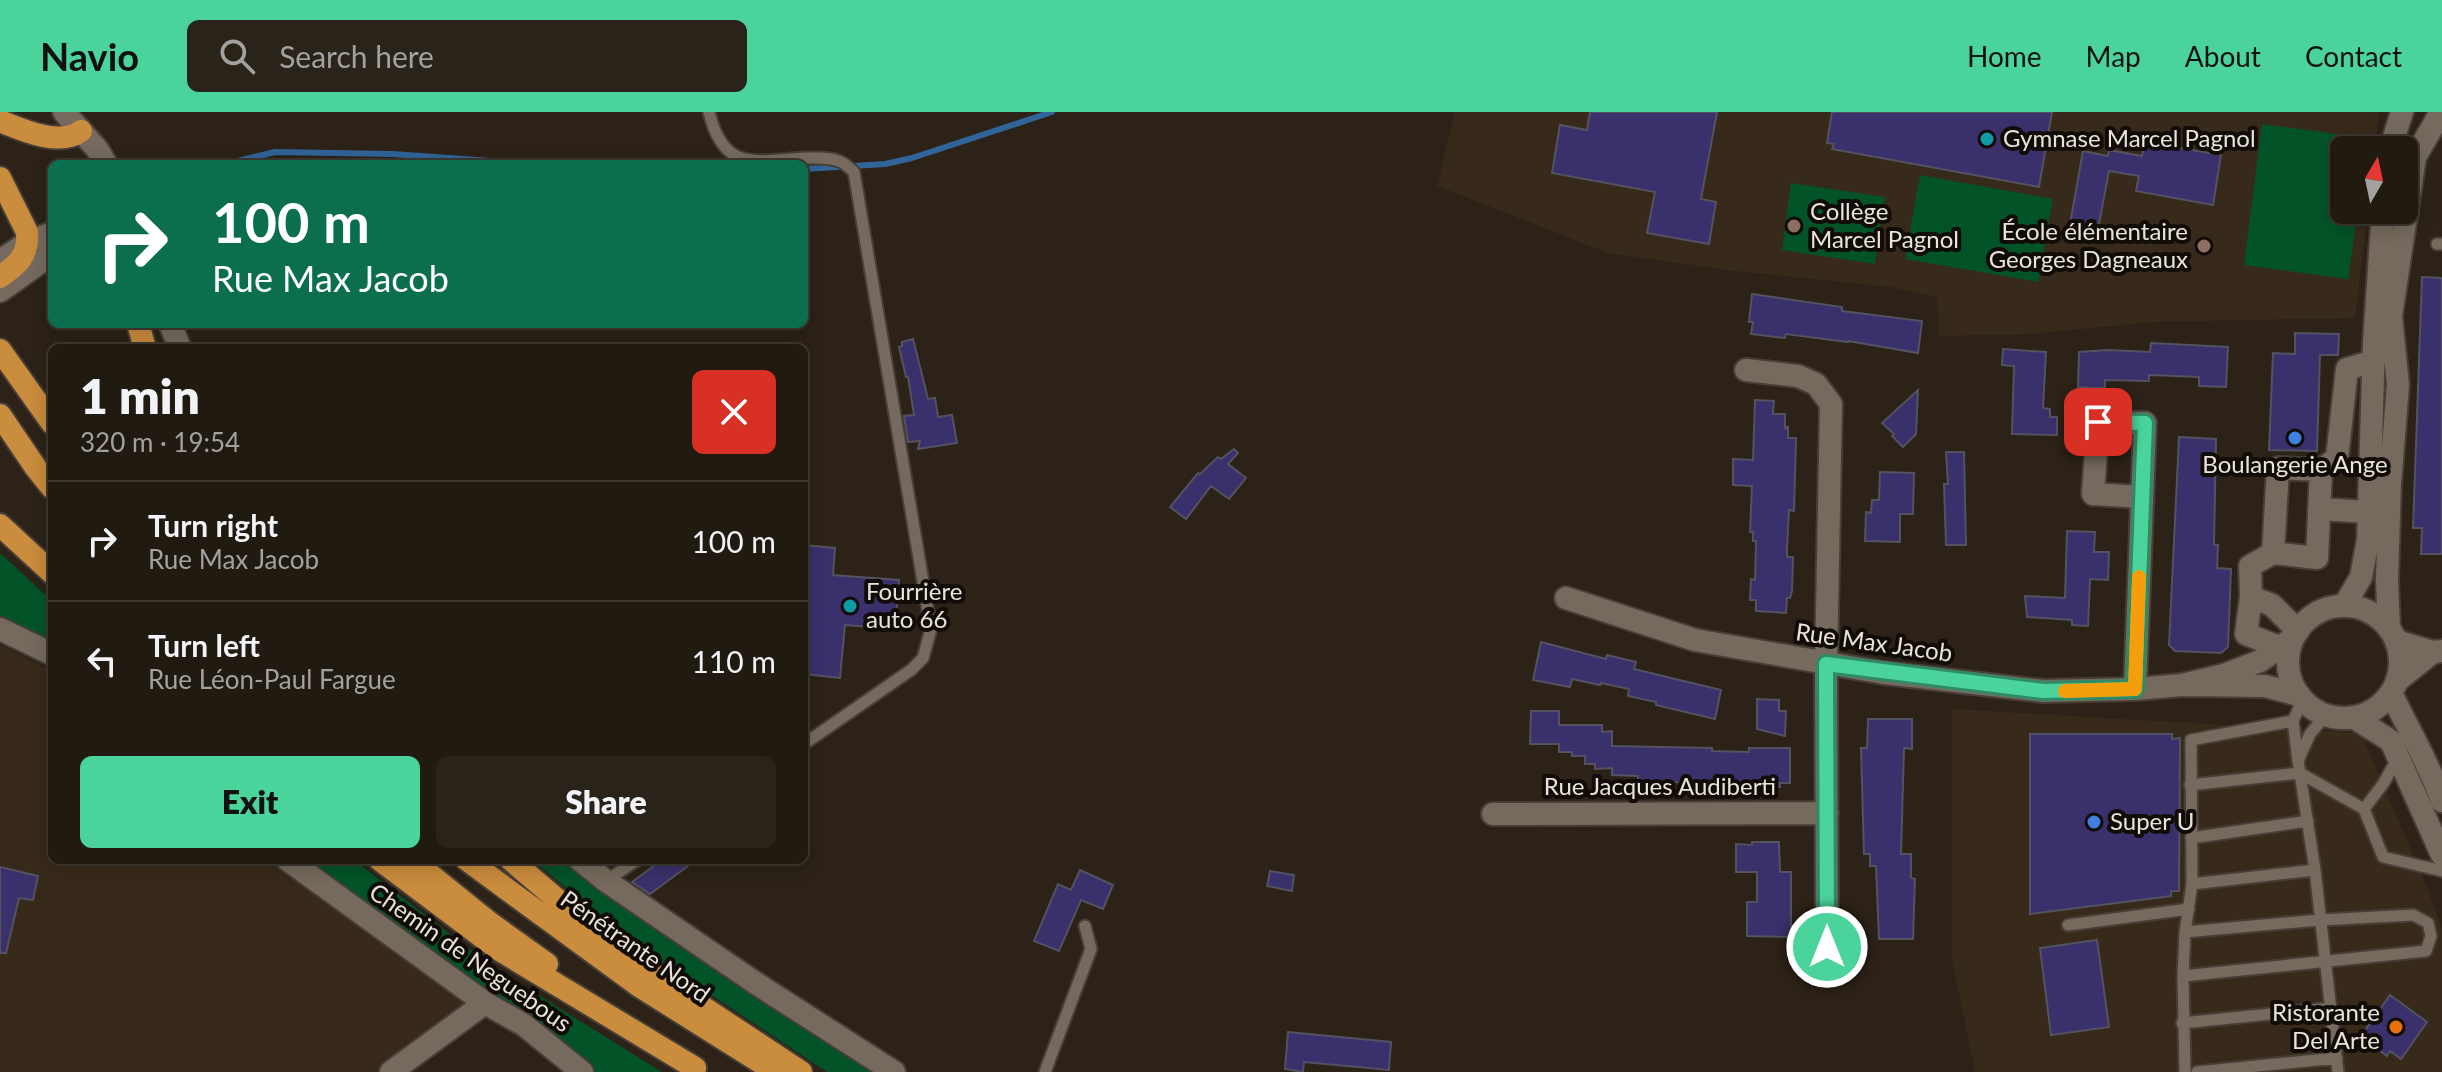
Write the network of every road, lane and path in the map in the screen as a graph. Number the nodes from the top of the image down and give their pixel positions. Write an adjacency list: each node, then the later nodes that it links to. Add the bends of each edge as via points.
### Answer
1 (64, 112): 7 (street)
2 (709, 112): 11 (lane, via 723,147)
3 (2402, 112): 8 (street)
4 (2425, 112): 9 (street)
5 (2441, 112): 18 (street, via 2415,157)
6 (0, 121): 7 (highway, via 55,137 73,138)
7 (81, 131): 10 (street)
8 (2394, 136)
9 (2410, 136)
10 (104, 160)
11 (745, 160)
12 (774, 160): 53 (lane, via 827,158 854,172 931,629 923,658 911,670)
13 (0, 178): 17 (highway)
14 (2382, 224): 24 (street)
15 (2401, 224): 18 (street)
16 (48, 234): 17 (street)
17 (28, 242): 20 (street); 21 (highway, via 22,262)
18 (2404, 243): 26 (street, via 2391,316)
19 (48, 257): 22 (street)
20 (0, 261)
21 (0, 277)
22 (0, 291)
23 (0, 350): 28 (highway)
24 (2374, 361): 26 (street, via 2387,377); 29 (street, via 2347,369 2337,458); 33 (street)
25 (1746, 370): 45 (street, via 1798,376 1816,384 1831,404)
26 (2396, 408): 41 (street, via 2387,579)
27 (0, 415): 30 (highway)
28 (48, 417)
29 (2321, 470): 32 (street); 35 (street, via 2278,468)
30 (48, 483)
31 (2142, 497): 48 (street)
32 (2319, 509): 33 (street); 35 (street, via 2317,558)
33 (2369, 512): 39 (street, via 2361,577)
34 (0, 525): 36 (highway)
35 (2273, 553): 37 (street, via 2250,566)
36 (48, 569)
37 (2251, 597): 42 (street, via 2272,605); 42 (street, via 2246,634)
38 (1566, 598): 45 (street, Rue Max Jacob, via 1695,640)
39 (2344, 606): 41 (street, via 2377,617); 42 (street, via 2314,615)
40 (0, 629): 44 (street)
41 (2393, 635): 43 (street); 47 (street, via 2400,654)
42 (2290, 639): 46 (street, via 2260,661); 49 (street, via 2288,667)
43 (2438, 651): 47 (street)
44 (48, 652)
45 (1826, 664): 48 (street, Rue Max Jacob, via 2043,691); 59 (street)
46 (2182, 685): 48 (street, Rue Max Jacob); 49 (street, via 2265,686)
47 (2394, 687): 51 (street, via 2380,704); 57 (street, via 2407,729 2429,758)
48 (2135, 689)
49 (2301, 697): 50 (street); 52 (lane)
50 (2326, 715): 51 (street); 55 (lane, via 2310,734)
51 (2353, 717): 54 (street, via 2391,741)
52 (2293, 721): 55 (lane); 56 (lane, via 2191,740)
53 (808, 741)
54 (2399, 755): 58 (lane); 63 (street)
55 (2299, 767): 56 (lane); 58 (lane); 61 (lane)
56 (2190, 785): 62 (lane)
57 (2442, 801)
58 (2364, 809): 72 (lane, via 2383,857)
59 (1827, 813): 60 (street, Rue Jacques Audiberti); 80 (street)
60 (1493, 814)
61 (2308, 821): 62 (lane); 71 (lane)
62 (2191, 838): 74 (lane)
63 (2442, 855)
64 (294, 864): 83 (street, Chemin de Neguebous)
65 (385, 864): 87 (highway, via 498,949)
66 (417, 864): 87 (highway, via 490,923)
67 (472, 864): 90 (highway, Pénétrante Nord, via 639,986)
68 (516, 864): 91 (highway, via 615,949)
69 (585, 864): 73 (street)
70 (631, 864): 73 (lane)
71 (2315, 870): 74 (lane); 76 (lane)
72 (2442, 871)
73 (606, 881): 92 (street)
74 (2192, 884): 75 (lane)
75 (2189, 909): 77 (lane); 79 (lane)
76 (2320, 920): 79 (lane); 81 (lane); 81 (lane, via 2413,915 2428,923 2431,936 2426,951)
77 (2068, 925)
78 (1085, 926): 93 (lane, via 1091,949)
79 (2185, 932): 82 (lane)
80 (1827, 947)
81 (2326, 961): 82 (lane); 84 (lane)
82 (2183, 976): 85 (lane)
83 (485, 1003): 88 (street); 89 (street, Chemin de Neguebous, via 524,1025)
84 (2330, 1008): 85 (lane); 86 (lane)
85 (2182, 1023): 94 (lane)
86 (2337, 1058): 95 (lane); 96 (lane)
87 (698, 1070)
88 (391, 1072)
89 (582, 1072)
90 (776, 1072)
91 (801, 1072)
92 (894, 1072)
93 (1045, 1072)
94 (2185, 1072)
95 (2197, 1072)
96 (2338, 1072)

